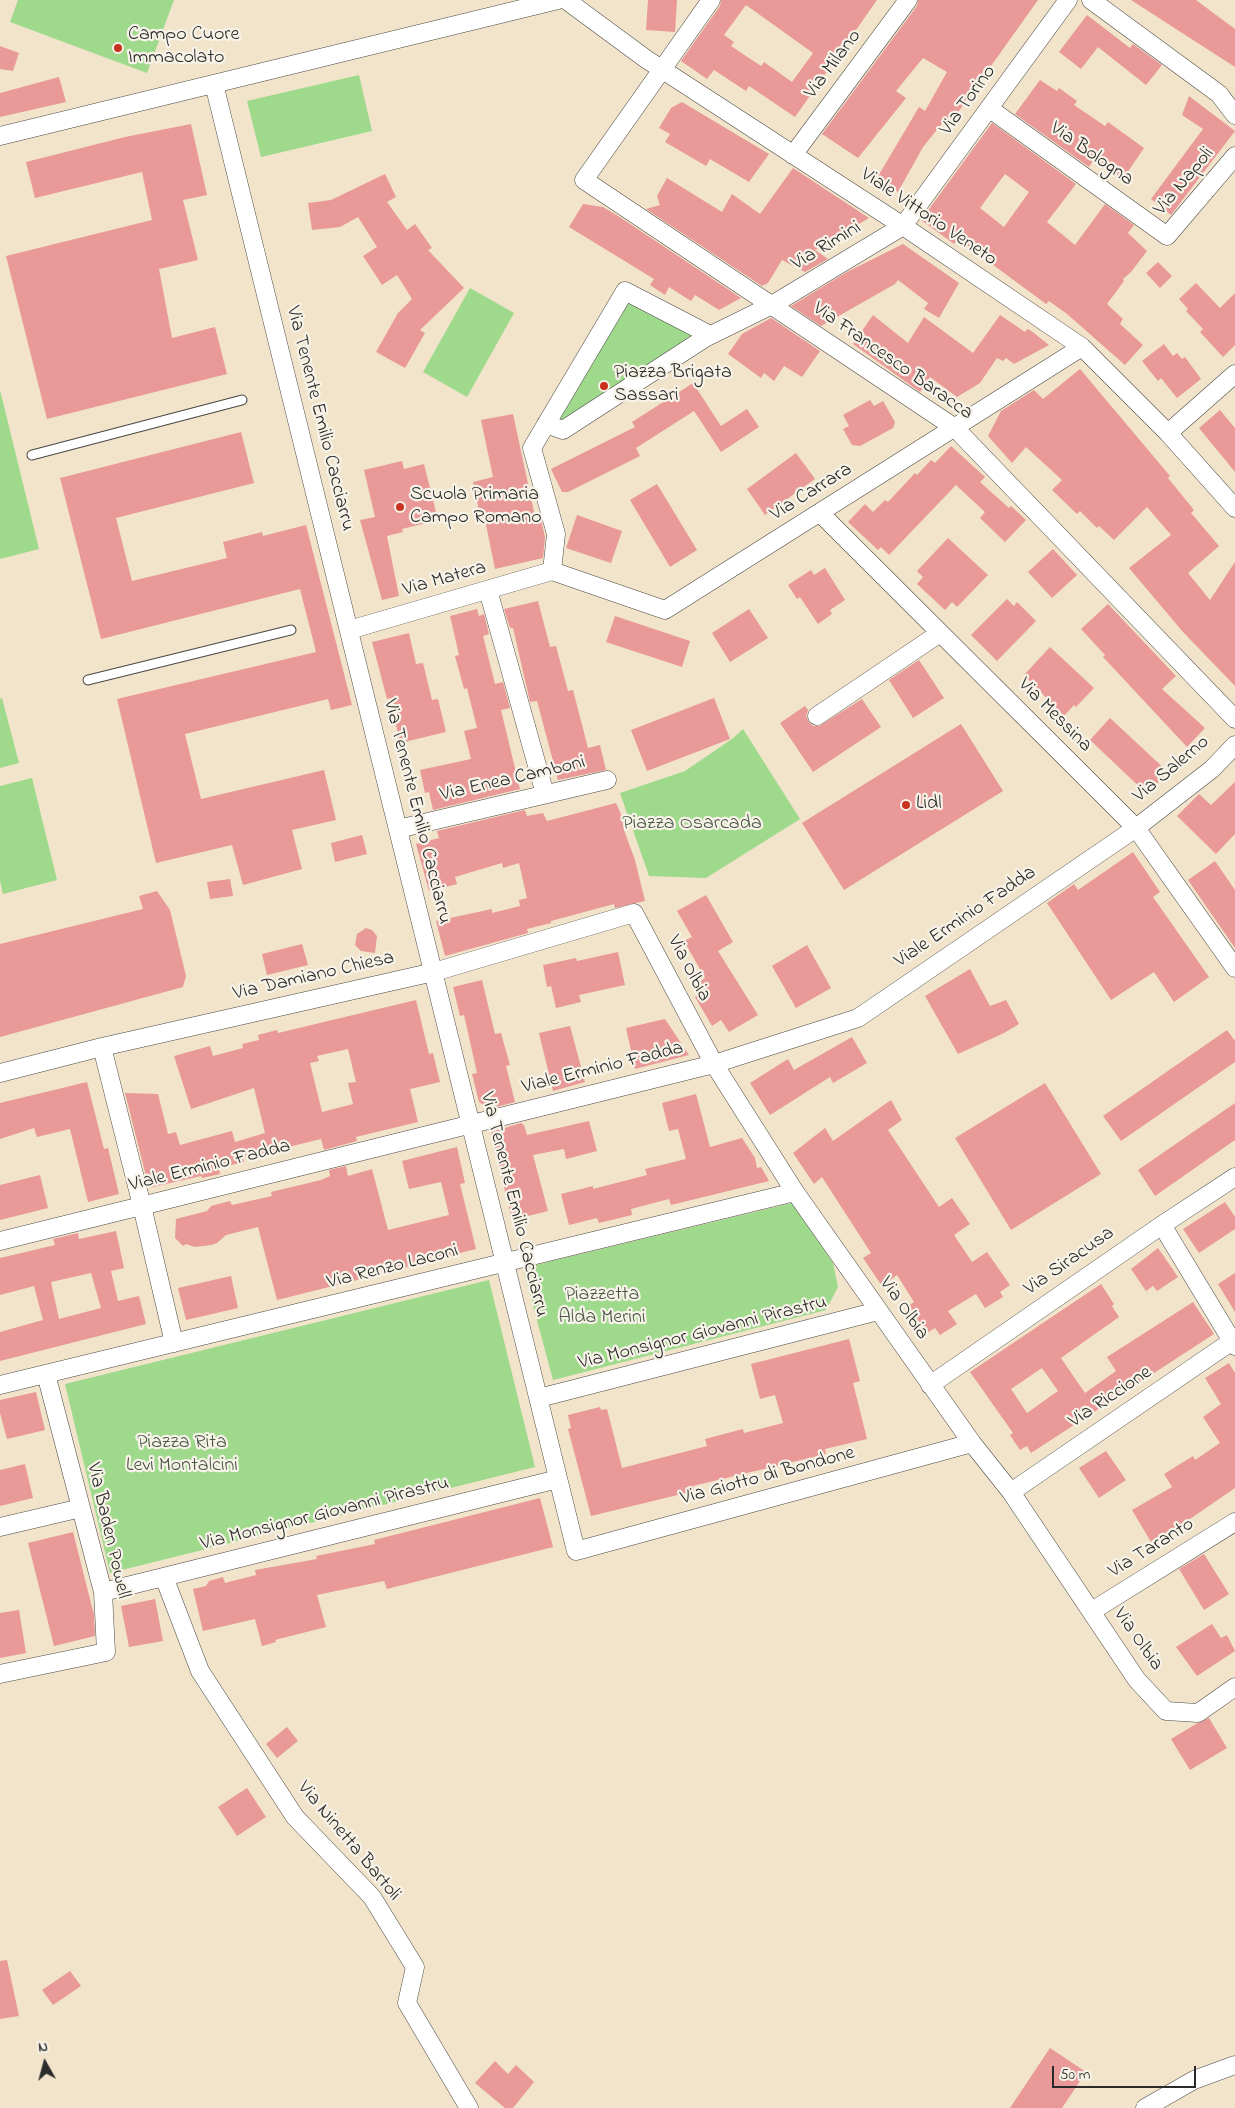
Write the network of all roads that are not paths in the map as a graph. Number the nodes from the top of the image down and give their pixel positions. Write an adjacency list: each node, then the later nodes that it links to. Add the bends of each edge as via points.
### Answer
1 (558, 0): 8 (street)
2 (566, 0): 7 (street, Viale Vittorio Veneto)
3 (711, 0): 7 (street)
4 (908, 0): 12 (street, Via Milano)
5 (1068, 0): 9 (street, Via Torino)
6 (1091, 0): 10 (street, via 1219,94)
7 (661, 69): 12 (street, Viale Vittorio Veneto); 16 (street, Via Francesco Baracca, via 584,180)
8 (214, 84): 11 (street); 30 (street, Via Tenente Emilio Cacciarru)
9 (990, 109): 14 (street, Via Torino); 15 (street, Via Bologna)
10 (1235, 115)
11 (0, 136)
12 (793, 155): 14 (street, Viale Vittorio Veneto)
13 (1235, 156): 15 (street, Via Napoli)
14 (903, 226): 16 (street, Via Rimini); 18 (street, Viale Vittorio Veneto)
15 (1167, 236)
16 (772, 305): 17 (street, Via Rimini); 22 (street, Via Francesco Baracca)
17 (710, 335): 21 (street, via 563,430); 21 (street, via 625,291)
18 (1082, 347): 22 (street, Via Carrara); 23 (street, Viale Vittorio Veneto)
19 (1235, 374): 23 (street)
20 (242, 400): 24 (lane)
21 (546, 424): 27 (street, via 532,448 556,534)
22 (955, 428): 26 (street, Via Carrara); 34 (street, Via Francesco Baracca)
23 (1168, 433): 25 (street, Viale Vittorio Veneto)
24 (32, 455)
25 (1235, 508)
26 (820, 513): 27 (street, Via Carrara, via 665,610); 31 (street, Via Messina)
27 (552, 570): 28 (street, Via Matera)
28 (488, 590): 30 (street, Via Matera); 37 (street)
29 (291, 630): 32 (lane)
30 (349, 630): 39 (street, Via Tenente Emilio Cacciarru)
31 (940, 632): 33 (street); 38 (street, Via Messina)
32 (88, 680)
33 (817, 716)
34 (1235, 719)
35 (1235, 745): 38 (street, Via Salerno, via 1212,769)
36 (607, 780): 37 (street, Via Enea Camboni)
37 (545, 794): 39 (street, Via Enea Camboni)
38 (1136, 828): 41 (street, Via Messina); 44 (street, Viale Erminio Fadda, via 858,1018)
39 (398, 829): 42 (street, Via Tenente Emilio Cacciarru)
40 (634, 913): 42 (street, Via Damiano Chiesa); 44 (street, Via Olbia)
41 (1235, 968)
42 (434, 972): 43 (street, Via Damiano Chiesa); 46 (street, Via Tenente Emilio Cacciarru)
43 (102, 1048): 45 (street, Via Damiano Chiesa); 49 (street)
44 (714, 1064): 46 (street, Viale Erminio Fadda); 48 (street, Via Olbia)
45 (0, 1073)
46 (471, 1124): 49 (street, Viale Erminio Fadda); 52 (street, Via Tenente Emilio Cacciarru)
47 (1235, 1177): 50 (street, Via Siracusa)
48 (795, 1192): 52 (street, Via Renzo Laconi); 53 (street, Via Olbia)
49 (142, 1206): 51 (street, Viale Erminio Fadda); 55 (street)
50 (1162, 1225): 54 (street); 58 (street, Via Siracusa)
51 (0, 1241)
52 (506, 1262): 55 (street, Via Renzo Laconi); 59 (street, Via Tenente Emilio Cacciarru)
53 (878, 1311): 58 (street, Via Olbia); 59 (street, Via Monsignor Giovanni Pirastru)
54 (1234, 1342): 62 (street, Via Riccione)
55 (174, 1343): 56 (street, Via Renzo Laconi)
56 (46, 1374): 57 (street, Via Renzo Laconi); 63 (street, Via Baden Powell)
57 (0, 1385)
58 (930, 1385): 60 (street, Via Olbia)
59 (539, 1398): 61 (street, Via Tenente Emilio Cacciarru)
60 (972, 1443): 62 (street, Via Olbia); 66 (street, Via Giotto di Bondone)
61 (558, 1479): 66 (street, Via Tenente Emilio Cacciarru); 67 (street, Via Monsignor Giovanni Pirastru)
62 (1011, 1492): 69 (street, Via Olbia)
63 (81, 1508): 65 (street); 68 (street, Via Baden Powell)
64 (1235, 1522): 69 (street, Via Taranto)
65 (0, 1527)
66 (576, 1551)
67 (164, 1577): 68 (street, Via Monsignor Giovanni Pirastru); 73 (street, Via Ninetta Bartoli, via 200,1671 295,1817 372,1896 415,1967 406,2002)
68 (103, 1592): 70 (street, Via Baden Powell, via 106,1652)
69 (1092, 1612): 71 (street, Via Olbia, via 1137,1680 1166,1711 1198,1714)
70 (0, 1674)
71 (1235, 1687)
72 (1235, 2065): 74 (street, via 1194,2080)
73 (469, 2108)
74 (1145, 2108)

